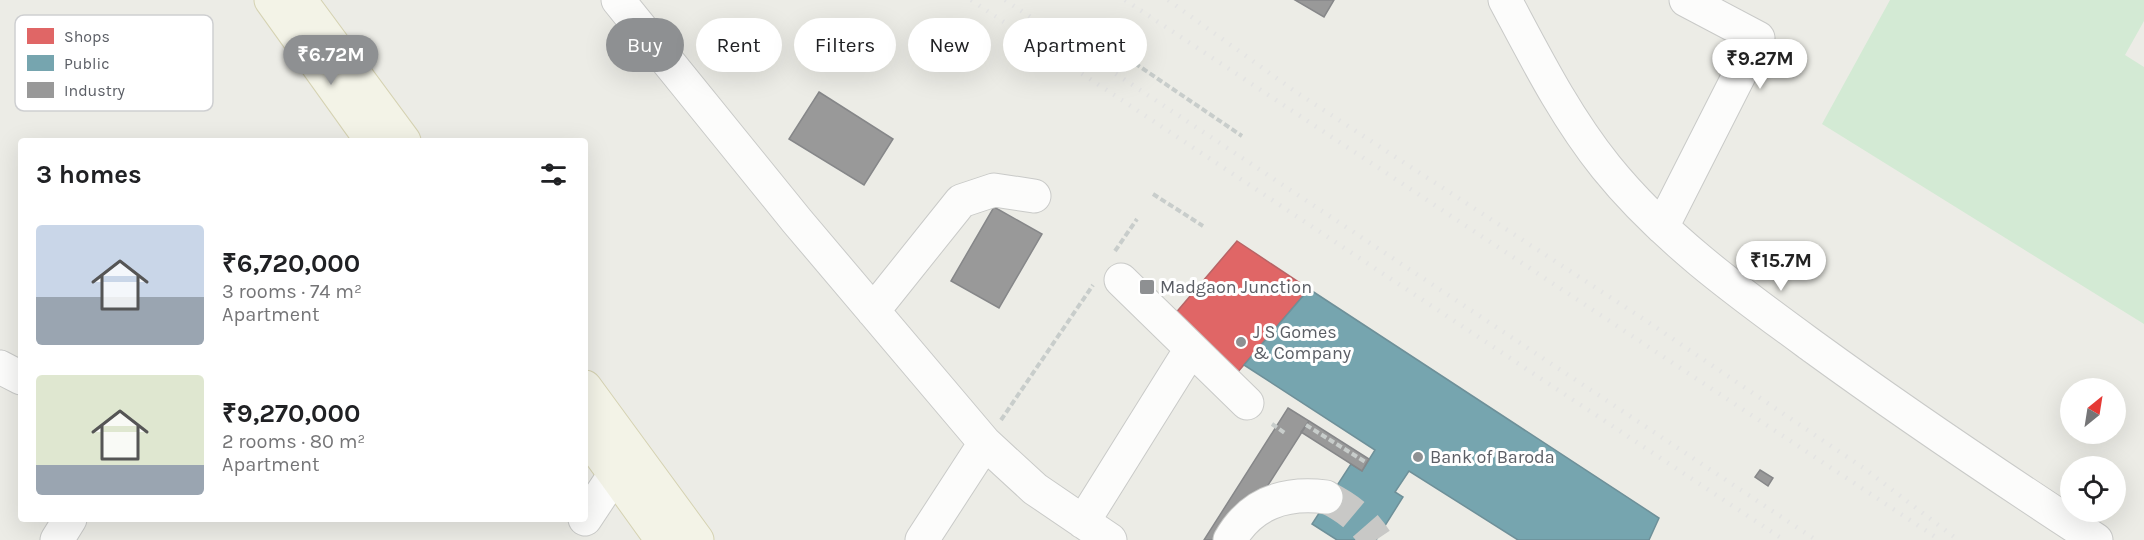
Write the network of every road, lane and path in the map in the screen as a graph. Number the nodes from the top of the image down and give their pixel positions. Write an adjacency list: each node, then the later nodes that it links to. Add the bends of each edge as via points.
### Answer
1 (271, 0): 8 (main road)
2 (300, 0): 9 (main road)
3 (618, 0): 16 (street)
4 (1505, 0): 13 (street, via 1556,96 1606,167)
5 (1686, 0): 13 (street, via 1758,38)
6 (1147, 72): 7 (path)
7 (1242, 136)
8 (370, 138)
9 (402, 138)
10 (1153, 194): 12 (path)
11 (1034, 196): 16 (street, via 994,190 961,201)
12 (1203, 226)
13 (1662, 227): 41 (street, via 1736,291 1914,420)
14 (1121, 280): 17 (street)
15 (1086, 296): 26 (path)
16 (873, 310): 26 (street)
17 (1191, 349): 21 (street); 33 (street)
18 (0, 367): 19 (street)
19 (18, 376)
20 (588, 391): 37 (main road)
21 (1247, 403)
22 (1272, 424): 24 (path)
23 (1306, 425): 27 (path)
24 (1286, 434)
25 (588, 437): 28 (main road)
26 (986, 443): 33 (street, via 1035,489); 38 (street)
27 (1367, 463)
28 (615, 474): 30 (street); 36 (main road)
29 (1326, 497): 40 (street, via 1303,494 1278,498 1256,509)
30 (588, 514)
31 (68, 522): 34 (street)
32 (583, 522): 35 (street)
33 (1083, 522): 39 (street)
34 (57, 540)
35 (570, 540)
36 (662, 540)
37 (697, 540)
38 (922, 540)
39 (1110, 540)
40 (1230, 540)
41 (2096, 540)

